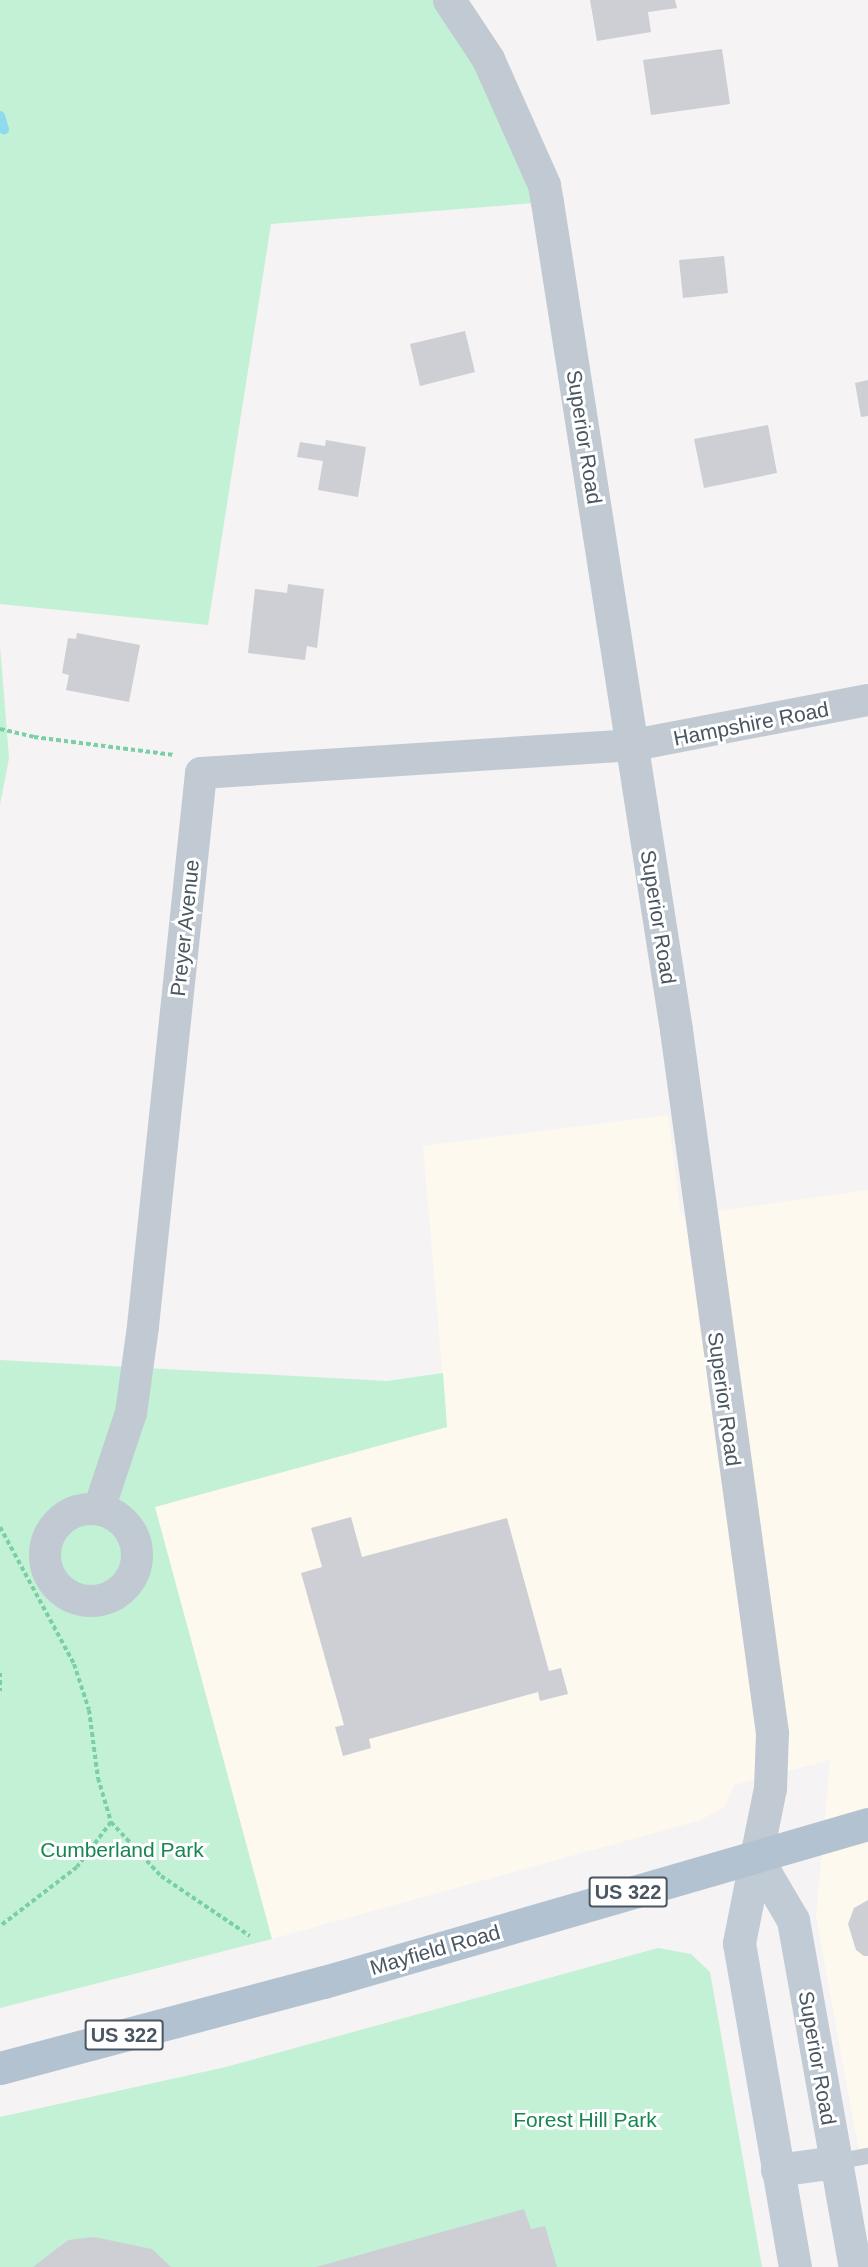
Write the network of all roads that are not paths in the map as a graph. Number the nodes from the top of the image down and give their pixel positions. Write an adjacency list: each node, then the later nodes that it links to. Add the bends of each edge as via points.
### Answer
1 (449, 0): 3 (street, Superior Road, via 488,59 544,185)
2 (868, 700): 3 (street, Hampshire Road)
3 (634, 745): 4 (street, Preyer Avenue, via 201,773 136,1381 131,1413); 6 (street, Superior Road, via 772,1733 770,1788)
4 (99, 1509)
5 (868, 1824): 6 (main road, Mayfield Road / US 322)
6 (756, 1857): 7 (main road, Mayfield Road / US 322, via 324,1982); 9 (main road, Superior Road, via 793,1920); 10 (main road, Superior Road, via 739,1943)
7 (0, 2068)
8 (868, 2156): 9 (lane)
9 (836, 2162): 10 (main road); 12 (main road, Superior Road)
10 (777, 2170): 11 (main road, Superior Road)
11 (795, 2267)
12 (855, 2267)

